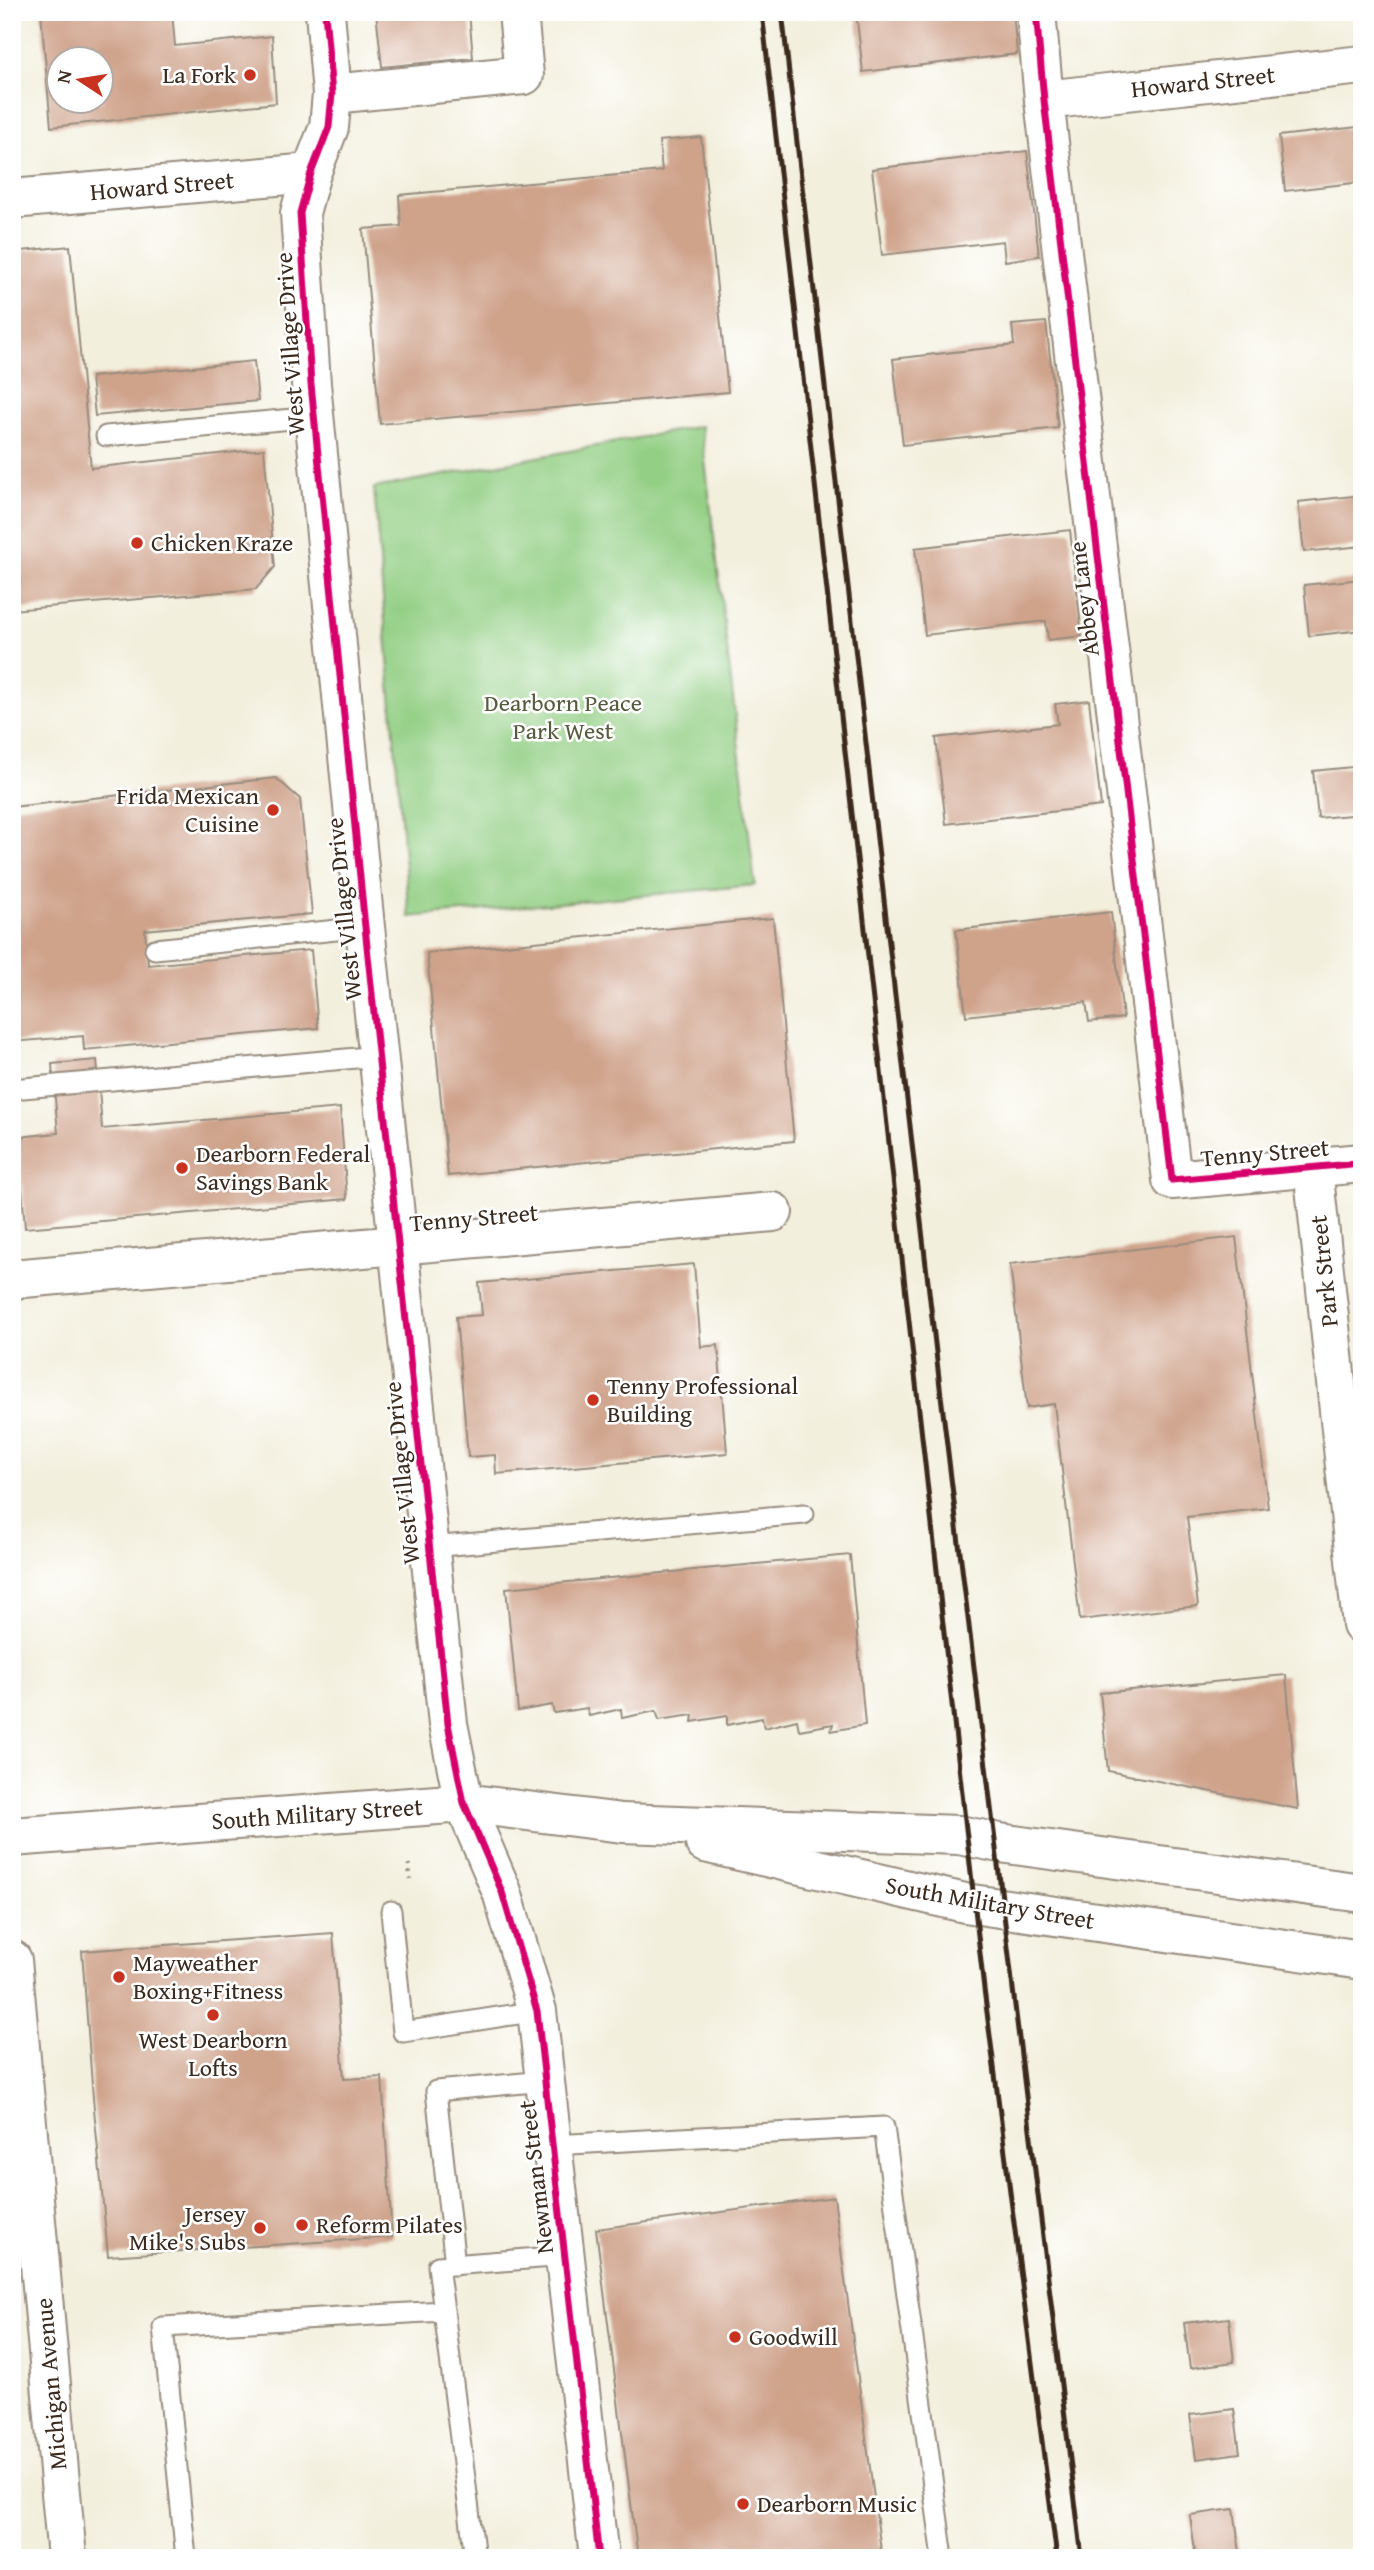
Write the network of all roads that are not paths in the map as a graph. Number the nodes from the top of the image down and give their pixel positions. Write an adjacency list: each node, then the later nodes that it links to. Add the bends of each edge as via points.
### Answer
1 (324, 12): 5 (street, West Village Drive)
2 (518, 12): 5 (street, via 524,75)
3 (1037, 12): 6 (street, Abbey Lane)
4 (1362, 65): 6 (street, Howard Street)
5 (332, 94): 7 (street, West Village Drive, via 329,127)
6 (1044, 100): 17 (street, Abbey Lane)
7 (311, 173): 8 (street, Howard Street); 9 (street, West Village Drive, via 300,213)
8 (12, 199)
9 (314, 416): 10 (lane); 11 (street, West Village Drive)
10 (106, 436)
11 (365, 928): 12 (lane); 13 (street, West Village Drive)
12 (155, 949)
13 (379, 1056): 14 (lane); 19 (street, West Village Drive)
14 (12, 1089)
15 (1362, 1163): 16 (street, Tenny Street)
16 (1313, 1168): 17 (street, Tenny Street); 23 (street, Park Street)
17 (1172, 1180)
18 (773, 1212): 19 (street, Tenny Street)
19 (398, 1244): 20 (street, Tenny Street); 22 (street, West Village Drive)
20 (12, 1279)
21 (804, 1514): 22 (lane)
22 (429, 1547): 24 (street, West Village Drive, via 448,1724)
23 (1362, 1625)
24 (464, 1803): 25 (street, South Military Street); 26 (street, South Military Street); 31 (street, Newman Street, via 502,1892)
25 (622, 1823): 27 (street, South Military Street, via 959,1835); 30 (street, South Military Street, via 965,1903)
26 (12, 1837)
27 (1362, 1893)
28 (391, 1911): 31 (lane, via 403,2032)
29 (12, 1960): 37 (street, Michigan Avenue)
30 (1362, 1960)
31 (537, 2011): 32 (street, Newman Street)
32 (545, 2081): 33 (street, Newman Street); 35 (lane, via 436,2091)
33 (553, 2145): 34 (street, Newman Street); 41 (lane, via 884,2127)
34 (565, 2256): 35 (lane); 40 (street, Newman Street)
35 (456, 2265): 36 (lane, via 438,2266)
36 (444, 2311): 38 (lane, via 163,2327); 39 (lane)
37 (67, 2558)
38 (186, 2558)
39 (475, 2558)
40 (599, 2558)
41 (943, 2558)

